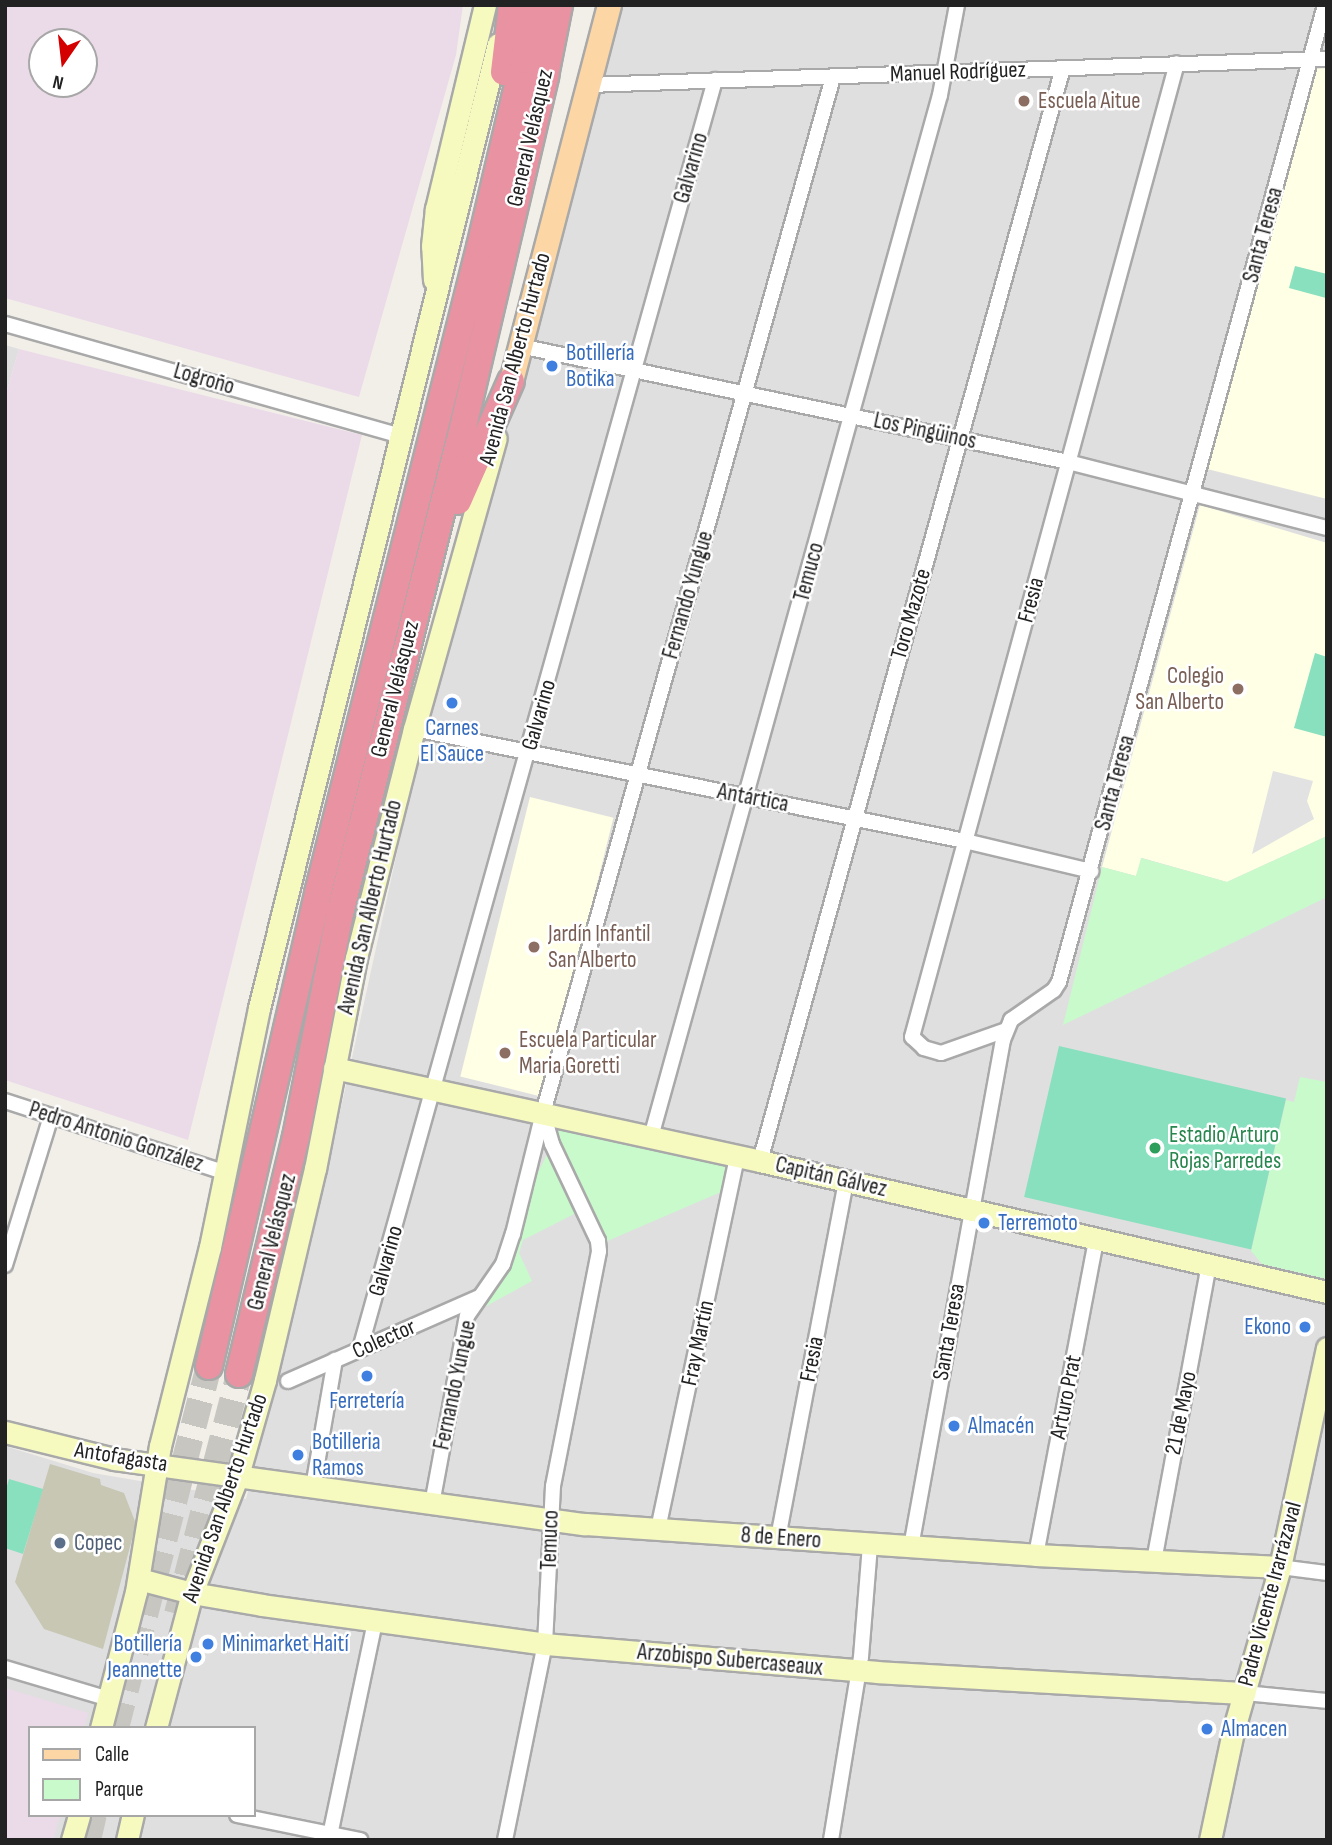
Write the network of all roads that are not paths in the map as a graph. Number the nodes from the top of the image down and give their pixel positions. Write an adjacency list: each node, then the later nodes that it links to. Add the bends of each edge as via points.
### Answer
1 (485, 5): 18 (main road, via 436,209 431,265)
2 (506, 5): 18 (main road)
3 (512, 5): 17 (highway, via 485,177)
4 (533, 5): 17 (highway, General Velásquez)
5 (559, 5): 30 (highway, General Velásquez, via 465,417)
6 (609, 5): 16 (main road, Avenida San Alberto Hurtado)
7 (957, 5): 13 (street, Temuco)
8 (1325, 5): 10 (street, Santa Teresa)
9 (1327, 59): 10 (street, Manuel Rodríguez)
10 (1311, 60): 11 (street, Manuel Rodríguez); 28 (street, Santa Teresa)
11 (1177, 63): 12 (street, Manuel Rodríguez); 27 (street, Fresia)
12 (1063, 68): 13 (street, Manuel Rodríguez); 26 (street, Toro Mazote)
13 (943, 73): 14 (street, Manuel Rodríguez); 24 (street, Temuco)
14 (833, 77): 15 (street, Manuel Rodríguez); 23 (street, Fernando Yungue)
15 (715, 80): 16 (street, Manuel Rodríguez); 21 (street, Galvarino)
16 (589, 85): 20 (main road, Avenida San Alberto Hurtado)
17 (480, 247): 58 (highway, General Velásquez, via 321,880)
18 (436, 297): 25 (main road)
19 (5, 324): 25 (street, Logroño)
20 (520, 346): 21 (street, Los Pingüinos); 22 (main road, Avenida San Alberto Hurtado)
21 (635, 369): 23 (street, Los Pingüinos); 32 (street, Galvarino)
22 (511, 381): 30 (highway); 31 (main road, Avenida San Alberto Hurtado)
23 (744, 393): 24 (street, Los Pingüinos); 33 (street, Fernando Yungue)
24 (852, 415): 26 (street, Los Pingüinos); 34 (street, Temuco)
25 (402, 436): 47 (main road, via 282,912)
26 (960, 438): 27 (street, Los Pingüinos); 35 (street, Toro Mazote)
27 (1068, 462): 28 (street, Los Pingüinos); 36 (street, Fresia)
28 (1194, 492): 29 (street, Los Pingüinos); 37 (street, Santa Teresa)
29 (1327, 528)
30 (413, 617): 59 (highway, General Velásquez, via 339,917 296,1138)
31 (414, 729): 32 (street, Antártica); 39 (main road, Avenida San Alberto Hurtado, via 356,958)
32 (528, 753): 33 (street, Antártica); 40 (street, Galvarino)
33 (638, 775): 34 (street, Antártica); 42 (street, Fernando Yungue)
34 (747, 797): 35 (street, Antártica); 44 (street, Temuco)
35 (855, 818): 36 (street, Antártica); 46 (street, Toro Mazote)
36 (965, 841): 37 (street, Antártica); 38 (street, Fresia, via 912,1037 924,1048 941,1053)
37 (1091, 871): 38 (street, Santa Teresa, via 1059,982 1017,1013)
38 (1006, 1030): 49 (street, Santa Teresa)
39 (334, 1068): 40 (main road, Capitán Gálvez); 64 (main road, Avenida San Alberto Hurtado, via 303,1223)
40 (435, 1089): 42 (main road, Capitán Gálvez); 56 (street, Galvarino)
41 (5, 1101): 43 (street, Pedro Antonio González)
42 (543, 1113): 44 (main road, Capitán Gálvez); 54 (street, Fernando Yungue, via 503,1264); 68 (street, Temuco, via 552,1144 598,1241 596,1273 553,1486)
43 (51, 1116): 47 (street, Pedro Antonio González); 51 (street)
44 (651, 1137): 45 (main road, Capitán Gálvez)
45 (737, 1157): 46 (main road, Capitán Gálvez); 69 (street, Fray Martín)
46 (760, 1161): 48 (main road, Capitán Gálvez)
47 (226, 1173): 63 (main road)
48 (846, 1181): 49 (main road, Capitán Gálvez); 70 (street, Fresia)
49 (971, 1210): 50 (main road, Capitán Gálvez); 72 (street, Santa Teresa)
50 (1096, 1239): 52 (main road, Capitán Gálvez); 73 (street, Arturo Prat)
51 (5, 1265)
52 (1209, 1265): 53 (main road, Capitán Gálvez); 74 (street, 21 de Mayo)
53 (1327, 1292)
54 (479, 1297): 56 (street, Colector); 67 (street, Fernando Yungue, via 467,1316)
55 (1327, 1348): 75 (main road, Padre Vicente Irarrázaval)
56 (360, 1349): 57 (street, Colector)
57 (335, 1360): 60 (street, Colector); 65 (street)
58 (209, 1366)
59 (239, 1374)
60 (288, 1381)
61 (5, 1432): 62 (main road, Antofagasta)
62 (114, 1459): 63 (main road, Antofagasta); 66 (main road)
63 (156, 1462): 64 (main road, Antofagasta); 66 (main road)
64 (238, 1475): 65 (main road, 8 de Enero); 78 (main road, Avenida San Alberto Hurtado)
65 (313, 1486): 67 (main road, 8 de Enero)
66 (153, 1492): 77 (main road)
67 (432, 1504): 68 (main road, 8 de Enero)
68 (551, 1520): 69 (main road, 8 de Enero); 80 (street, Temuco)
69 (658, 1529): 70 (main road, 8 de Enero)
70 (778, 1538): 71 (main road, 8 de Enero)
71 (870, 1544): 72 (main road, 8 de Enero); 82 (street)
72 (911, 1546): 73 (main road, 8 de Enero)
73 (1036, 1555): 74 (main road, 8 de Enero)
74 (1154, 1561): 75 (main road, 8 de Enero)
75 (1280, 1567): 76 (street, 8 de Enero); 83 (main road, Padre Vicente Irarrázaval)
76 (1327, 1573)
77 (139, 1579): 78 (main road, Arzobispo Subercaseaux); 84 (main road)
78 (192, 1593): 79 (main road, Arzobispo Subercaseaux); 87 (main road, Avenida San Alberto Hurtado)
79 (375, 1621): 80 (main road, Arzobispo Subercaseaux); 91 (street)
80 (545, 1644): 82 (main road, Arzobispo Subercaseaux); 95 (street, Temuco)
81 (5, 1668): 84 (street)
82 (859, 1671): 83 (main road, Arzobispo Subercaseaux); 96 (street)
83 (1244, 1693): 85 (street, Arzobispo Subercaseaux); 97 (main road, Padre Vicente Irarrázaval)
84 (109, 1699): 86 (main road)
85 (1327, 1701)
86 (102, 1726)
87 (157, 1726)
88 (78, 1817): 92 (main road)
89 (133, 1817): 93 (main road)
90 (245, 1817): 91 (street)
91 (330, 1837): 94 (street)
92 (72, 1840)
93 (127, 1840)
94 (360, 1840)
95 (505, 1840)
96 (831, 1840)
97 (1210, 1840)

